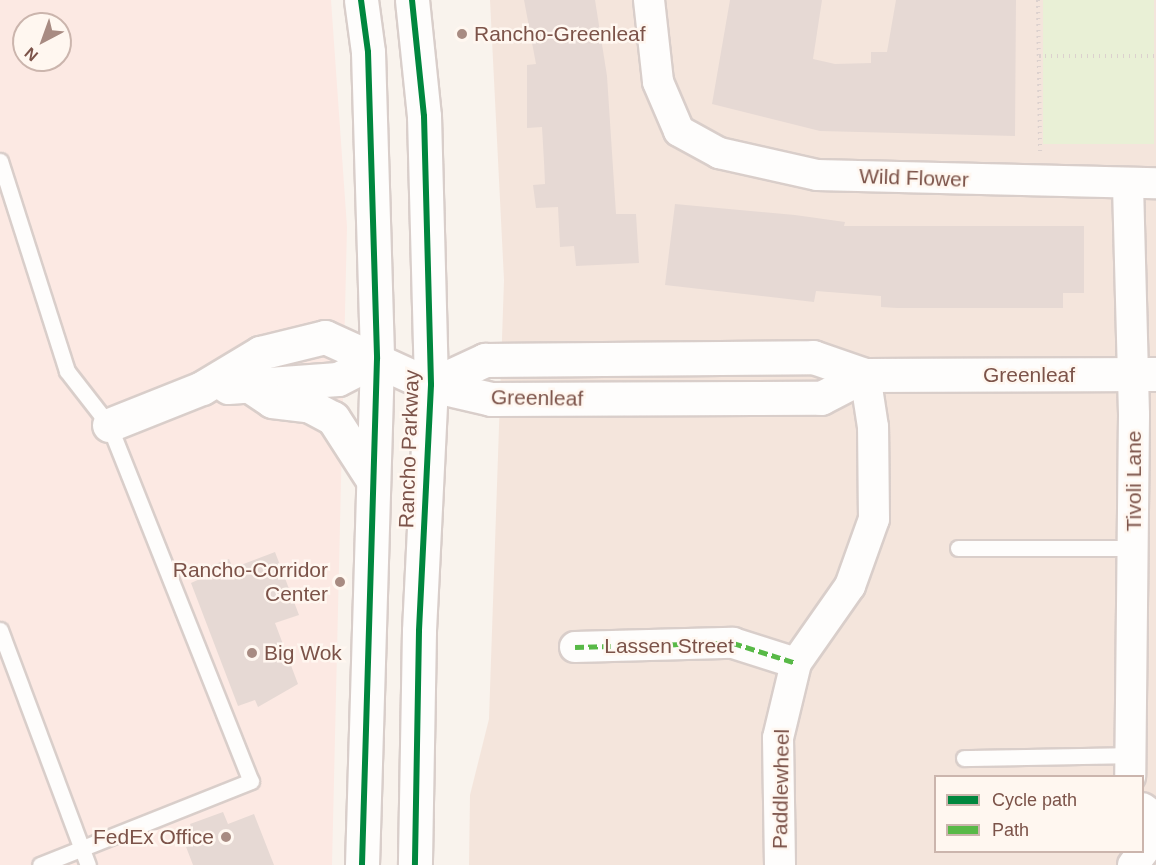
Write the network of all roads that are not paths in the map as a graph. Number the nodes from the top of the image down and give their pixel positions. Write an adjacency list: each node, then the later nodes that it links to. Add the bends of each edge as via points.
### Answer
1 (361, 0): 6 (main road, Rancho Parkway, via 368,52)
2 (412, 0): 9 (main road, Rancho Parkway, via 424,116)
3 (649, 0): 5 (street, Wild Flower, via 658,82 679,131 719,153 817,175)
4 (0, 161): 12 (lane, via 67,371)
5 (1142, 184): 7 (street, Tivoli Lane)
6 (377, 359): 9 (main road); 10 (main road, via 338,379); 11 (main road, via 325,337 260,353); 13 (main road, Rancho Parkway)
7 (1145, 374): 8 (main road, Greenleaf); 15 (street, Tivoli Lane)
8 (865, 375): 9 (main road, Greenleaf, via 813,357 485,360); 18 (street, Paddlewheel, via 873,427 874,519 850,586)
9 (431, 385): 29 (main road, Rancho Parkway, via 419,631)
10 (250, 386): 11 (main road); 13 (main road, via 272,401 310,406 333,418)
11 (202, 388): 12 (main road)
12 (109, 425): 26 (lane, via 251,781)
13 (373, 480): 28 (main road, Rancho Parkway)
14 (958, 548): 15 (lane)
15 (1145, 548): 20 (street, Tivoli Lane)
16 (0, 630): 26 (lane)
17 (575, 647): 18 (street, Lassen Street, via 734,643)
18 (796, 663): 30 (street, Paddlewheel, via 778,738)
19 (964, 758): 20 (lane)
20 (1130, 766)
21 (1144, 809): 22 (street)
22 (1156, 818)
23 (1156, 836): 24 (street)
24 (1144, 851)
25 (1143, 853): 31 (street)
26 (85, 858): 27 (lane)
27 (40, 865)
28 (362, 865)
29 (415, 865)
30 (780, 865)
31 (1133, 865)

